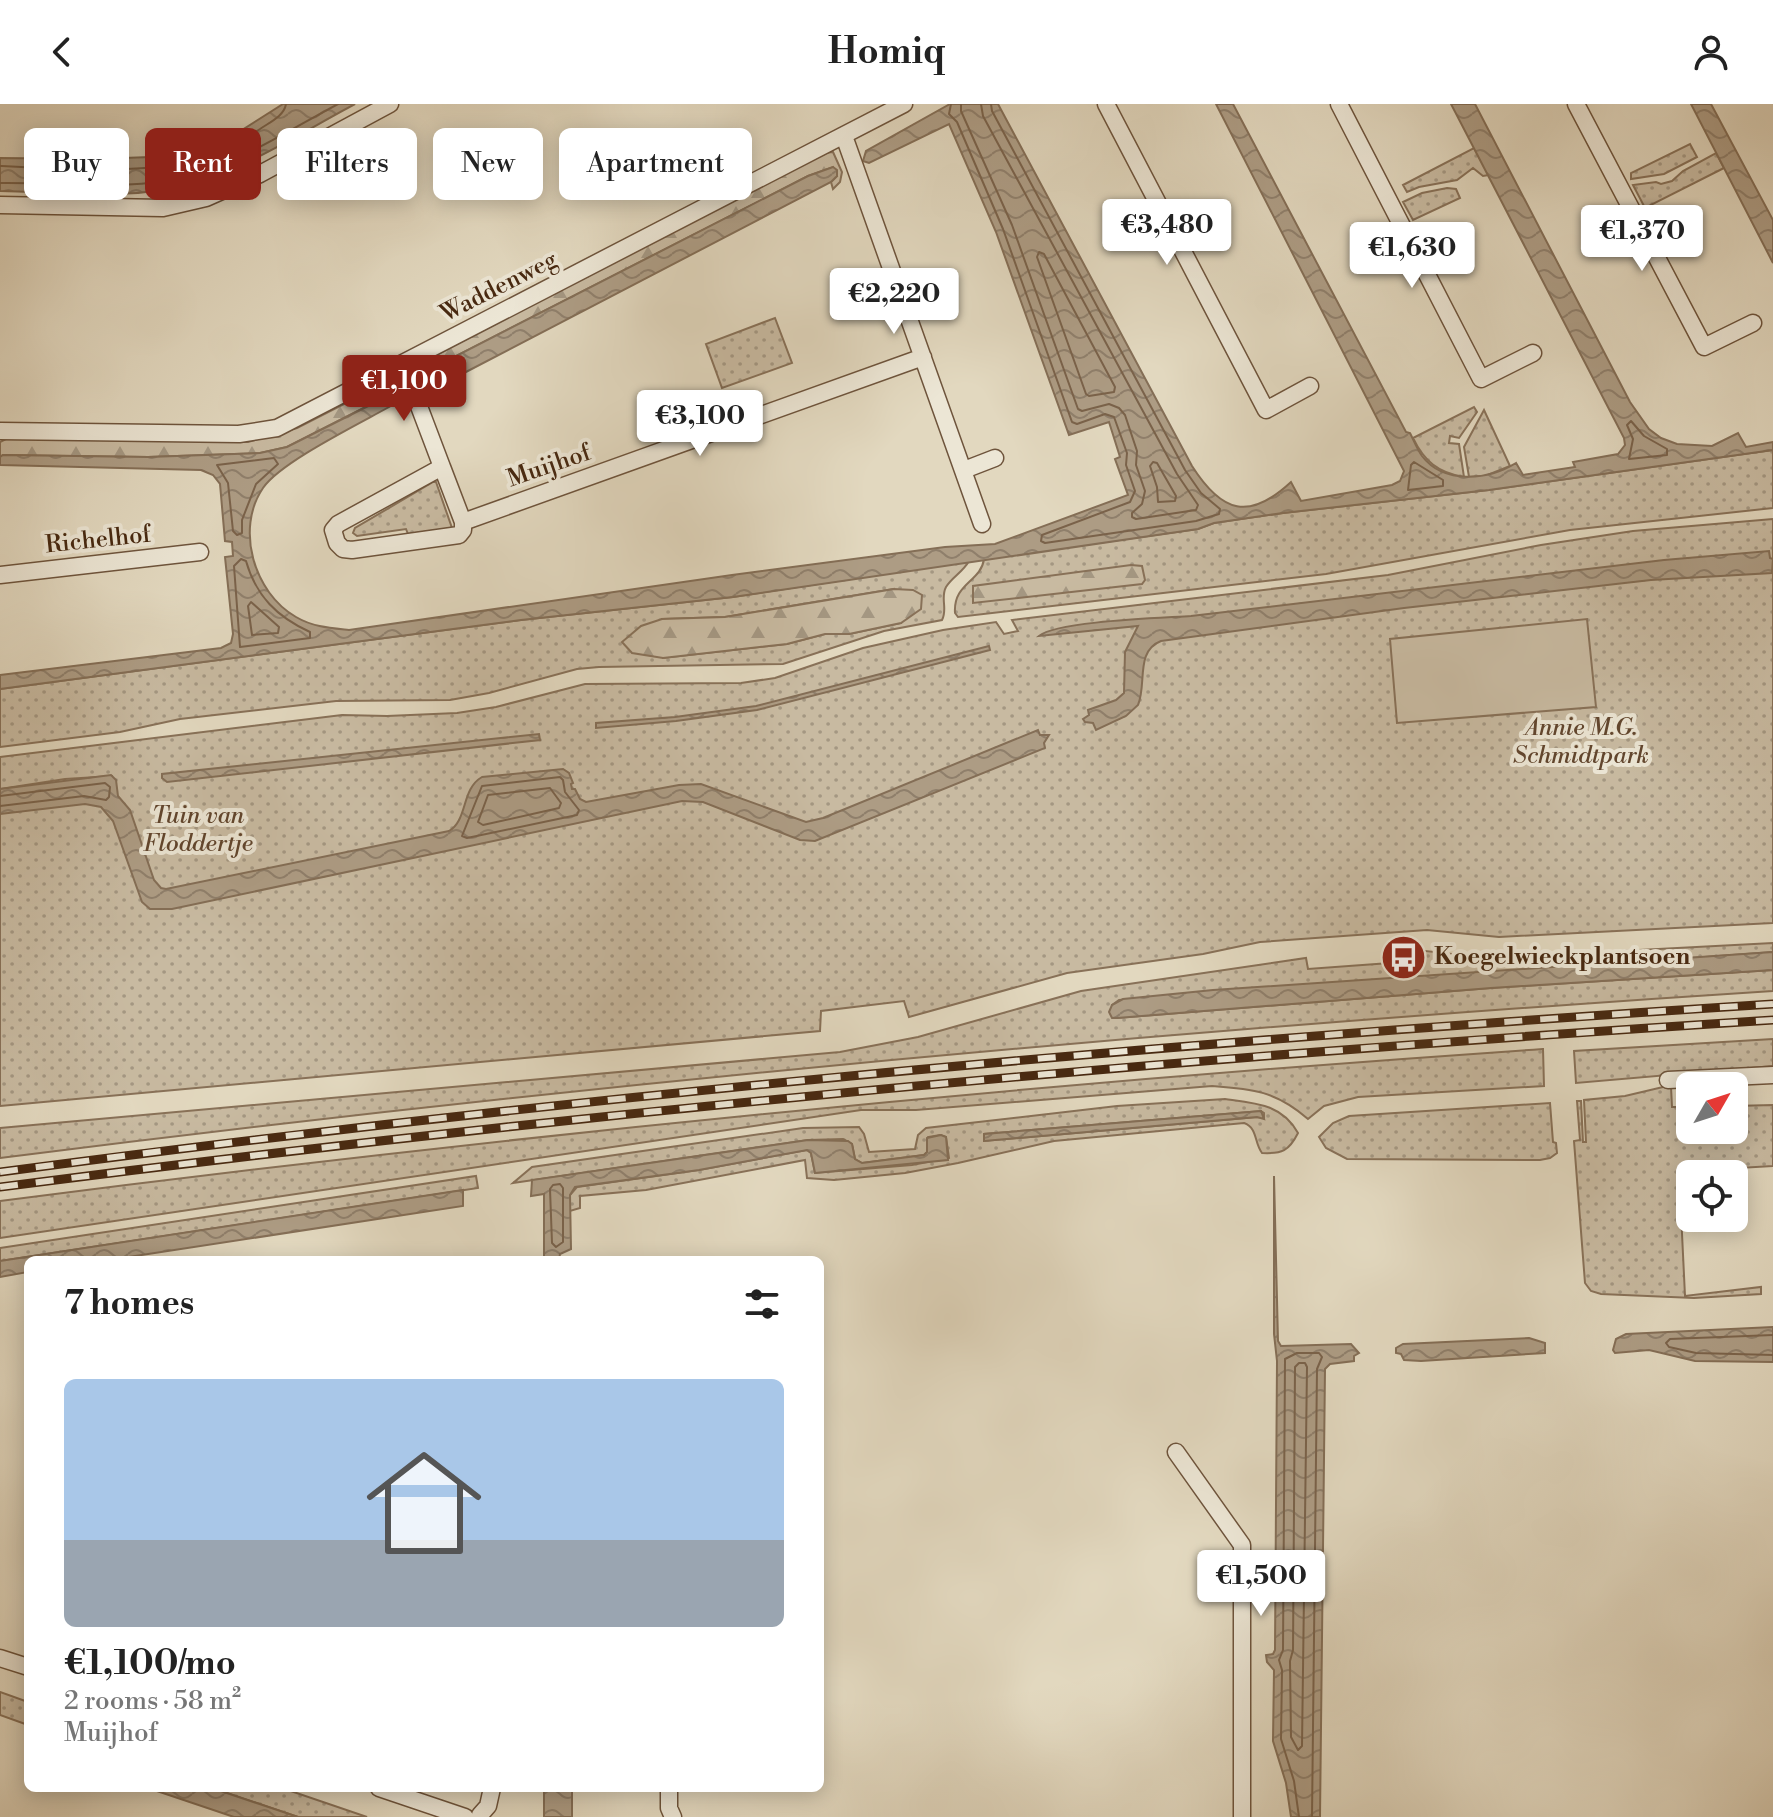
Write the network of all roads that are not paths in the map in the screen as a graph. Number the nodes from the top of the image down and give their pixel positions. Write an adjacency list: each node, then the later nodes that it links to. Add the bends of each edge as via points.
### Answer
1 (390, 104): 7 (street, via 206,198 163,208)
2 (904, 104): 6 (street, Waddenweg)
3 (1106, 104): 12 (street, via 1266,410)
4 (1339, 104): 9 (street, via 1481,379)
5 (1576, 104): 8 (street, via 1704,347)
6 (844, 136): 10 (street); 11 (street, Waddenweg)
7 (0, 205)
8 (1753, 323)
9 (1533, 353)
10 (923, 357): 16 (street); 17 (street, Muijhof)
11 (403, 364): 13 (street, Waddenweg, via 277,428 256,432); 15 (street)
12 (1310, 386)
13 (0, 431)
14 (995, 458): 16 (street)
15 (442, 467): 17 (street); 17 (street, Muijhof, via 346,518 333,530 334,536 343,549 352,550 454,538)
16 (964, 470): 18 (street)
17 (463, 522)
18 (982, 524)
19 (200, 552): 20 (street, Richelhof)
20 (0, 575)
21 (1773, 1075): 22 (street)
22 (1668, 1080)
23 (1176, 1452): 31 (street, via 1242,1545)
24 (0, 1658): 25 (street)
25 (24, 1666)
26 (392, 1792): 29 (street)
27 (491, 1792): 29 (street, via 488,1806)
28 (669, 1792): 30 (street)
29 (475, 1817)
30 (673, 1817)
31 (1242, 1817)

